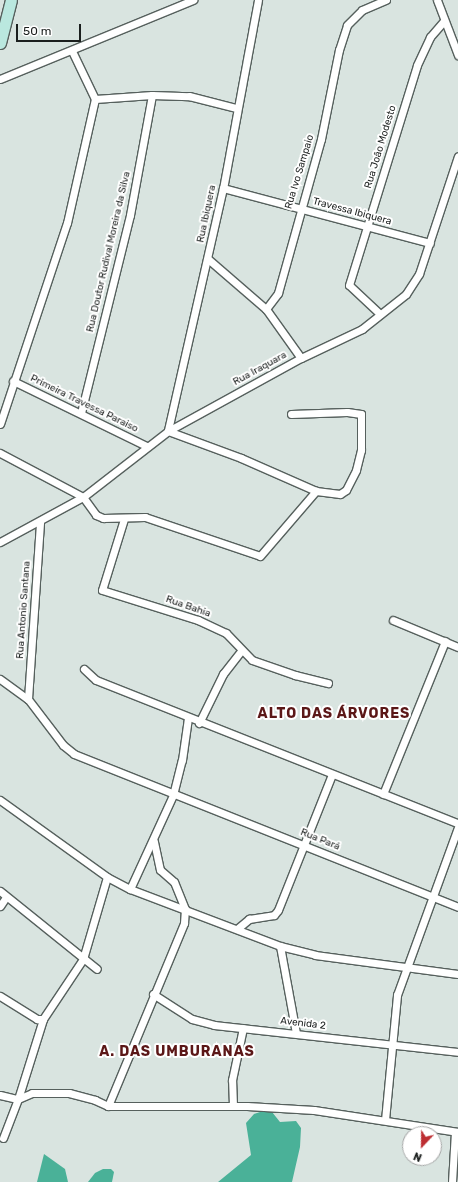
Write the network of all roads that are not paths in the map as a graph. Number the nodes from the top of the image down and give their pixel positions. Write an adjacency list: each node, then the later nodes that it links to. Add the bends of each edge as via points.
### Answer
1 (12, 0): 7 (street)
2 (192, 0): 9 (street)
3 (258, 0): 14 (street, Rua Ibiquera)
4 (386, 0): 17 (street, Rua Ivo Sampaio, via 362,10 347,25 339,50 321,139)
5 (437, 0): 6 (street)
6 (444, 20): 10 (street); 18 (street, Rua João Modesto, via 422,52)
7 (2, 30): 8 (street)
8 (0, 43)
9 (72, 50): 11 (street); 13 (street)
10 (458, 54)
11 (0, 79)
12 (152, 95): 13 (street); 14 (street, via 189,96); 25 (street, Rua Doutor Rudival Moreira da Silva, via 130,215)
13 (95, 98): 24 (street, via 67,223)
14 (236, 108): 16 (street, Rua Ibiquera)
15 (458, 156): 19 (street, Rua Iraquara)
16 (223, 188): 17 (street, Travessa Ibiquera); 20 (street, Rua Ibiquera)
17 (300, 208): 18 (street, Travessa Ibiquera); 21 (street, Rua Ivo Sampaio, via 278,293)
18 (367, 227): 19 (street, Travessa Ibiquera); 22 (street, Rua João Modesto, via 349,285)
19 (430, 243): 22 (street, Rua Iraquara, via 412,286 406,294)
20 (208, 259): 21 (street); 28 (street, Rua Ibiquera)
21 (266, 308): 23 (street)
22 (380, 314): 23 (street, Rua Iraquara, via 362,328)
23 (301, 358): 28 (street, Rua Iraquara)
24 (13, 380): 25 (street, Primeira Travessa Paraiso); 27 (street)
25 (81, 413): 29 (street, Primeira Travessa Paraiso)
26 (291, 414): 31 (street, via 361,414 361,450 356,470 346,490 340,494)
27 (0, 424)
28 (168, 431): 29 (street, Rua Iraquara); 31 (street, via 241,458)
29 (146, 446): 32 (street, Rua Iraquara)
30 (0, 453): 32 (street)
31 (316, 491): 33 (street, via 260,556 145,517)
32 (83, 497): 33 (street, via 96,515 103,518); 34 (street, Rua Iraquara)
33 (124, 518): 39 (street, Rua Bahia, via 102,590 213,626 234,640)
34 (40, 522): 35 (street, Rua Iraquara); 43 (street, Rua Antonio Santana)
35 (0, 542)
36 (393, 620): 37 (street)
37 (445, 641): 38 (street); 47 (street)
38 (458, 647)
39 (241, 651): 42 (street, Rua Bahia, via 252,660 268,667); 45 (street, via 223,674)
40 (84, 669): 44 (street, via 96,680)
41 (0, 679): 43 (street, Rua Pará)
42 (328, 683)
43 (28, 699): 48 (street, Rua Pará, via 63,745 74,754)
44 (188, 718): 45 (street); 48 (street, via 182,760)
45 (200, 723): 46 (street)
46 (332, 774): 47 (street); 53 (street)
47 (383, 794): 50 (street)
48 (173, 795): 52 (street); 53 (street, Rua Pará)
49 (0, 800): 54 (street)
50 (458, 823)
51 (458, 827): 58 (street)
52 (154, 841): 55 (street); 61 (street, via 160,870 174,882)
53 (304, 845): 58 (street, Rua Pará); 62 (street, via 274,915 249,919)
54 (107, 877): 55 (street); 64 (street)
55 (130, 889): 61 (street)
56 (0, 891): 57 (street)
57 (6, 897): 59 (street); 64 (street)
58 (434, 897): 60 (street, Rua Pará); 66 (street)
59 (0, 906)
60 (458, 906)
61 (185, 909): 62 (street); 68 (street, via 184,923)
62 (237, 929): 63 (street)
63 (280, 946): 66 (street, via 314,955); 72 (street)
64 (83, 959): 65 (street); 70 (street)
65 (97, 968)
66 (406, 968): 67 (street); 73 (street, via 397,995)
67 (458, 974)
68 (154, 994): 71 (street, Avenida 2, via 192,1019); 77 (street)
69 (0, 996): 70 (street, via 36,1019)
70 (43, 1019): 76 (street)
71 (243, 1028): 72 (street, Avenida 2); 78 (street, via 232,1080)
72 (296, 1033): 73 (street, Avenida 2)
73 (393, 1045): 74 (street, Avenida 2); 79 (street)
74 (458, 1052)
75 (0, 1095): 76 (street)
76 (18, 1099): 77 (street, via 32,1093 69,1093); 81 (street)
77 (108, 1106): 78 (street)
78 (233, 1106): 79 (street, via 314,1110)
79 (385, 1120): 80 (street)
80 (456, 1132): 82 (street)
81 (3, 1138)
82 (452, 1182)

